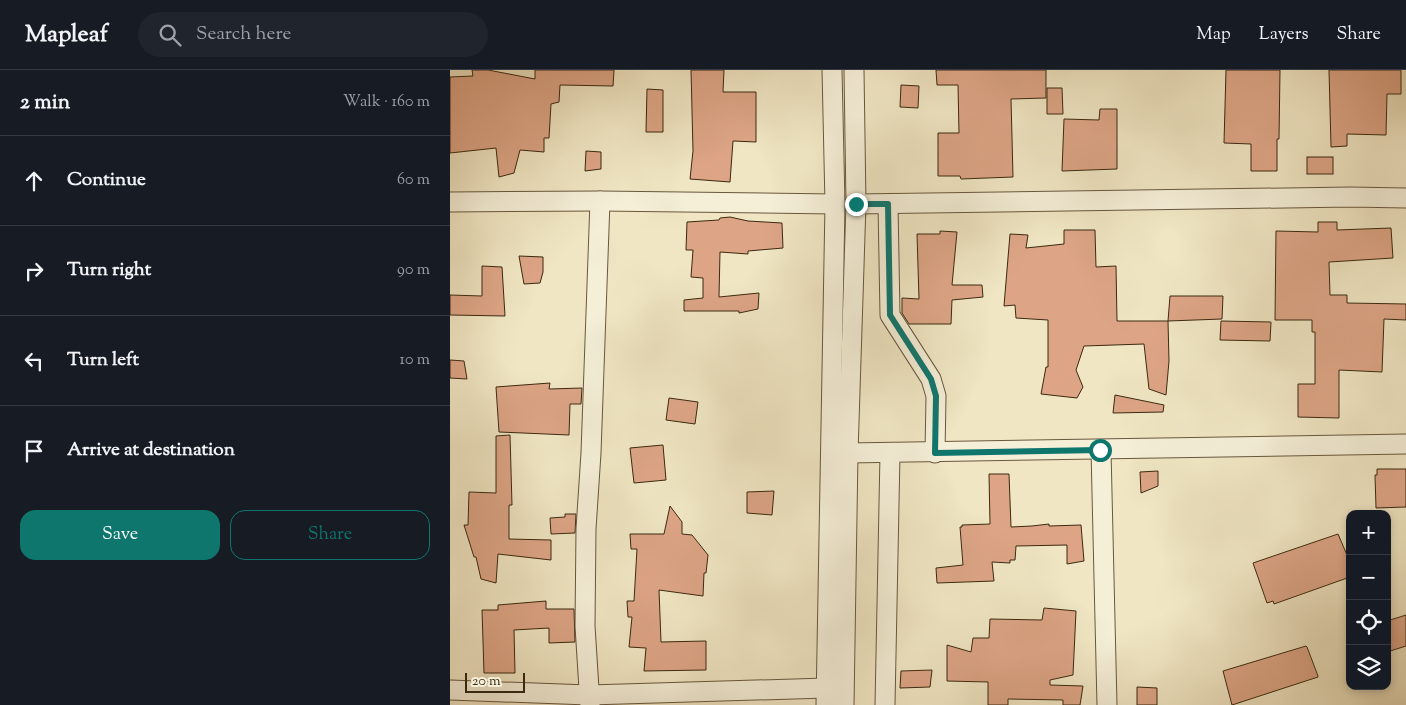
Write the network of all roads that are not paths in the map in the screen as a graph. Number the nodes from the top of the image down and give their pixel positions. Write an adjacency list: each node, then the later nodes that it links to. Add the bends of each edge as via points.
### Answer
1 (832, 70): 6 (street)
2 (854, 70): 7 (street)
3 (1406, 198): 8 (street)
4 (600, 200): 5 (street); 6 (street); 16 (street, via 584,626)
5 (450, 202)
6 (836, 204): 15 (street)
7 (856, 204): 8 (street); 12 (street)
8 (888, 204): 11 (street, via 890,315 931,379 936,396)
9 (1406, 444): 10 (street)
10 (1100, 450): 11 (street); 19 (street)
11 (935, 453): 13 (street)
12 (848, 454): 13 (street); 17 (street)
13 (890, 454): 18 (street)
14 (450, 690): 16 (street)
15 (826, 697): 16 (street)
16 (590, 700)
17 (844, 705)
18 (885, 705)
19 (1107, 705)

